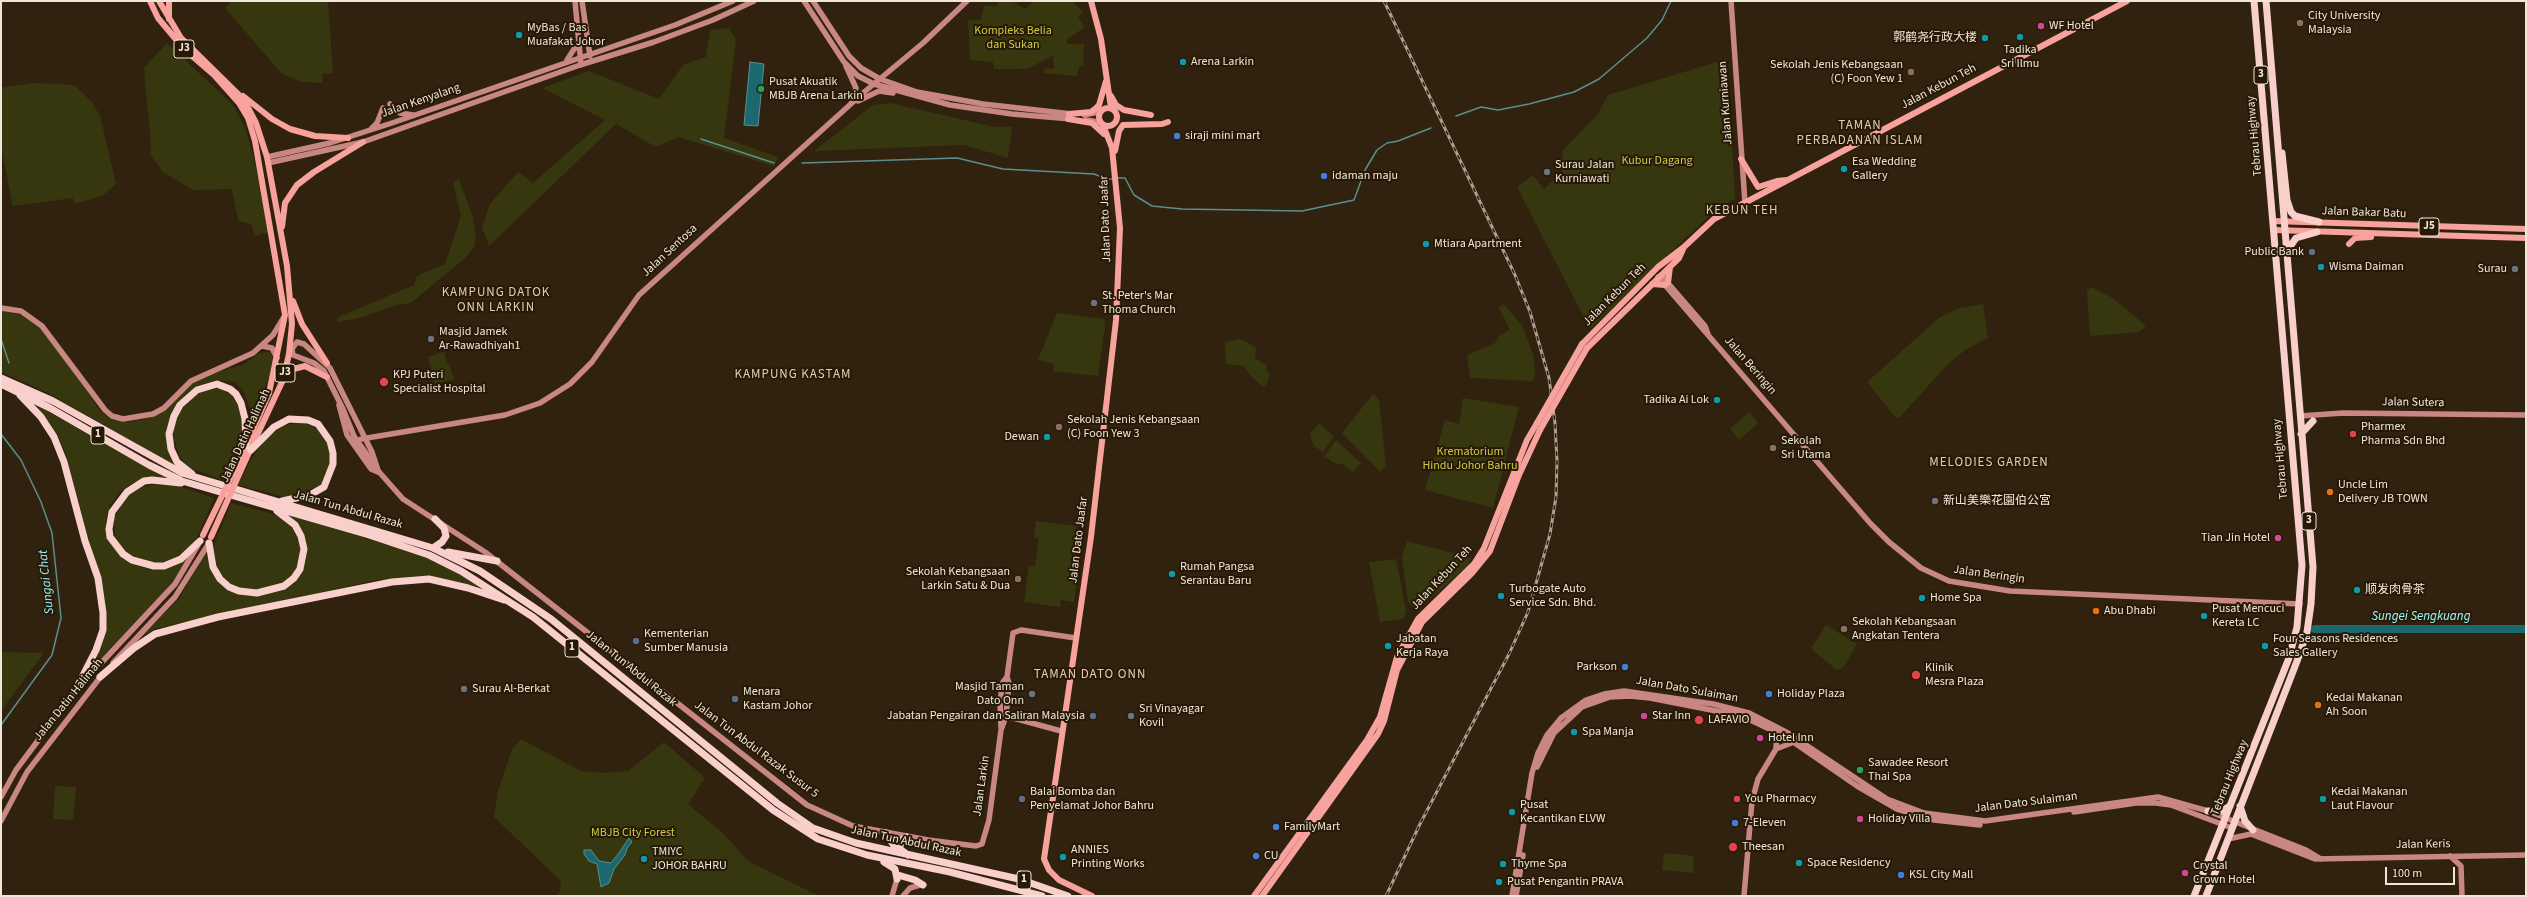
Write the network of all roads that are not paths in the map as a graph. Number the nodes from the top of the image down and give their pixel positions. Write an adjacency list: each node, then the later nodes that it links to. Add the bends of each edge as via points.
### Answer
1 (150, 1): 16 (main road, Jalan Datin Halimah / J3)
2 (169, 1): 17 (main road)
3 (575, 1): 20 (street)
4 (582, 1): 19 (street)
5 (733, 1): 21 (street, Jalan Kenyalang)
6 (754, 1): 25 (street, Jalan Kenyalang, via 713,20)
7 (804, 1): 26 (street)
8 (813, 1): 28 (street, via 849,56 861,68)
9 (967, 1): 28 (street, Jalan Sentosa)
10 (1091, 1): 30 (main road, via 1101,39)
11 (1731, 1): 52 (street, Jalan Kurniawan)
12 (2127, 1): 54 (main road, Jalan Kebun Teh)
13 (2254, 1): 57 (highway, Tebrau Highway / 3)
14 (2266, 1): 18 (highway, Tebrau Highway / 3)
15 (2270, 1): 18 (highway)
16 (161, 10): 17 (main road, Jalan Datin Halimah / J3); 49 (main road, Jalan Datin Halimah / J3, via 184,49 214,75 240,104)
17 (170, 22): 33 (main road, Jalan Datin Halimah / J3, via 197,54)
18 (2268, 36): 47 (highway, Tebrau Highway / 3)
19 (587, 40): 21 (street, via 597,47); 22 (street)
20 (578, 43): 23 (street); 24 (street)
21 (605, 48): 22 (street, Jalan Kenyalang)
22 (589, 53): 23 (street, Jalan Kenyalang); 25 (street)
23 (580, 56): 24 (street, Jalan Kenyalang); 27 (street)
24 (565, 62): 29 (street, Jalan Kenyalang)
25 (591, 62): 27 (street, Jalan Kenyalang)
26 (844, 62): 31 (street, via 858,76); 36 (street, via 856,88)
27 (581, 65): 32 (street, Jalan Kenyalang)
28 (880, 79): 31 (street, Jalan Sentosa); 42 (street, via 917,92)
29 (515, 80): 32 (street); 40 (street, Jalan Kenyalang)
30 (1106, 81): 38 (main road); 39 (main road); 41 (main road, via 1116,105 1129,112); 42 (main road, via 1095,109)
31 (874, 84): 34 (street); 36 (street, Jalan Sentosa)
32 (518, 88): 50 (street, Jalan Kenyalang)
33 (237, 92): 48 (main road, via 272,119 290,129 315,136); 53 (main road, Jalan Datin Halimah / J3, via 256,123)
34 (905, 94): 36 (street, via 879,91); 42 (street, via 982,110)
35 (390, 104): 40 (street, via 400,113)
36 (851, 104): 97 (street, Jalan Sentosa, via 639,295 592,362 570,384 540,403 505,415)
37 (383, 108): 46 (street, via 377,123)
38 (1111, 108): 39 (main road); 43 (main road, via 1117,115)
39 (1102, 110): 42 (street, via 1093,115); 45 (main road)
40 (416, 115): 46 (street, Jalan Kenyalang)
41 (1152, 115)
42 (1068, 117): 45 (street); 51 (main road, via 1098,126)
43 (1115, 122): 45 (main road, via 1112,125); 51 (main road, Jalan Dato Jaafar)
44 (1168, 122): 51 (main road, via 1123,125 1119,131)
45 (1101, 123): 51 (main road, Jalan Dato Jaafar, via 1110,137)
46 (370, 130): 48 (street, Jalan Kenyalang)
47 (2276, 134): 58 (highway, Tebrau Highway / 3); 59 (highway, via 2284,164 2291,212 2296,216)
48 (348, 138): 53 (street, Jalan Kenyalang)
49 (256, 141): 53 (main road); 56 (main road, Jalan Datin Halimah / J3)
50 (363, 142): 53 (street, Jalan Kenyalang); 68 (main road, via 314,172 290,194 283,211)
51 (1114, 154): 114 (main road, Jalan Dato Jaafar, via 1120,250 1116,320)
52 (1741, 159): 54 (main road, via 1758,188 1779,180); 55 (street, Jalan Kurniawan)
53 (266, 160): 56 (main road); 68 (main road, Jalan Datin Halimah / J3)
54 (1789, 180): 55 (main road, Jalan Kebun Teh)
55 (1745, 203): 70 (main road, Jalan Kebun Teh, via 1714,219)
56 (267, 204): 80 (main road, Jalan Datin Halimah / J3)
57 (2273, 221): 58 (main road, Jalan Bakar Batu / J5); 61 (highway, Tebrau Highway / 3)
58 (2283, 221): 59 (main road, Jalan Bakar Batu / J5); 62 (highway, Tebrau Highway / 3)
59 (2319, 222): 60 (main road, Jalan Bakar Batu / J5)
60 (2485, 229): 63 (main road, Jalan Bakar Batu / J5); 66 (main road, via 2477,235); 67 (main road, via 2497,236)
61 (2274, 230): 62 (main road, Jalan Bakar Batu / J5); 91 (highway, Tebrau Highway / 3)
62 (2284, 230): 64 (main road, Jalan Bakar Batu / J5); 71 (highway, Tebrau Highway / 3)
63 (2526, 230)
64 (2317, 232): 65 (main road, Jalan Bakar Batu / J5); 71 (highway, via 2296,238)
65 (2378, 234): 66 (main road, Jalan Bakar Batu / J5); 69 (main road, via 2355,238)
66 (2405, 235): 67 (main road, Jalan Bakar Batu / J5)
67 (2526, 237)
68 (282, 242): 78 (main road, Jalan Datin Halimah / J3)
69 (2349, 244)
70 (1684, 247): 72 (main road, Jalan Kebun Teh); 73 (main road, Jalan Kebun Teh, via 1679,258)
71 (2286, 252): 93 (highway, Tebrau Highway / 3)
72 (1662, 263): 74 (main road); 77 (main road, Jalan Kebun Teh)
73 (1670, 266): 74 (main road, Jalan Kebun Teh); 76 (main road)
74 (1659, 276): 75 (main road, Jalan Kebun Teh); 76 (street, Jalan Beringin); 77 (main road)
75 (1652, 284): 76 (main road); 82 (main road, Jalan Kebun Teh)
76 (1666, 284): 112 (street, Jalan Beringin, via 1705,326 1709,336 1870,523 1921,568 1949,581 2010,591)
77 (1641, 285): 82 (main road, Jalan Kebun Teh)
78 (289, 290): 84 (main road, via 302,324); 85 (main road, Jalan Datin Halimah / J3, via 292,324)
79 (1, 308): 81 (street, via 21,311 42,326 105,410 123,420 153,414 164,408 191,381 244,358)
80 (285, 315): 81 (street, via 273,335); 83 (main road, Jalan Datin Halimah / J3)
81 (262, 346): 83 (street, via 274,351)
82 (1585, 346): 152 (main road, Jalan Kebun Teh, bridge, via 1527,440 1496,521 1478,558 1418,619 1396,657 1380,717 1367,740); 153 (main road, Jalan Kebun Teh, bridge, via 1540,430 1490,551 1472,573 1422,622 1398,670 1384,721 1374,740)
83 (277, 362): 99 (main road, Jalan Datin Halimah / J3)
84 (327, 363): 86 (street, Jalan Tun Abdul Razak Susur 5, via 302,343 297,342 293,347 295,357 314,363); 97 (street, Jalan Tun Abdul Razak Susur 5)
85 (286, 371): 86 (main road, via 305,366); 99 (main road, Jalan Datin Halimah / J3)
86 (327, 377): 90 (street, Jalan Tun Abdul Razak Susur 5)
87 (1, 378): 102 (highway, Jalan Tun Abdul Razak / 1, via 53,401 182,473)
88 (1, 384): 89 (highway, Jalan Tun Abdul Razak / 1)
89 (17, 392): 103 (highway, Jalan Tun Abdul Razak / 1, via 149,465); 117 (highway, via 41,417 54,437 64,462 84,541 98,578 103,630)
90 (339, 405): 98 (street, Jalan Tun Abdul Razak Susur 5); 101 (street, via 347,435 371,469)
91 (2288, 410): 93 (highway); 95 (highway, Tebrau Highway / 3)
92 (2526, 415): 93 (street, Jalan Sutera, via 2366,413)
93 (2299, 419): 95 (highway); 96 (highway, Tebrau Highway / 3)
94 (2314, 422): 96 (highway)
95 (2290, 434): 112 (highway, Tebrau Highway / 3, via 2302,565)
96 (2301, 434): 127 (highway, Tebrau Highway / 3, via 2313,567 2307,632)
97 (364, 439): 98 (street, Jalan Sentosa); 101 (street, Jalan Tun Abdul Razak Susur 5)
98 (357, 440): 101 (street, Jalan Tun Abdul Razak Susur 5)
99 (249, 448): 100 (main road, Jalan Datin Halimah / J3); 102 (highway, via 241,403 230,388 217,384 210,385 188,397 174,416 170,428 170,442 177,462); 104 (highway, via 290,419 308,420 318,424 330,441 334,453 333,464 324,487 310,495)
100 (244, 457): 107 (main road, Jalan Datin Halimah / J3, bridge); 108 (main road, Jalan Datin Halimah / J3, bridge)
101 (379, 472): 106 (street, Jalan Tun Abdul Razak Susur 5, via 404,499)
102 (206, 481): 104 (highway, Jalan Tun Abdul Razak / 1)
103 (195, 485): 105 (highway, Jalan Tun Abdul Razak / 1); 107 (highway, via 152,480 135,486 117,503 112,512 109,529 112,542 123,554 132,560 154,566 164,566 181,559)
104 (280, 502): 109 (highway, Jalan Tun Abdul Razak / 1)
105 (269, 507): 108 (highway, via 294,525 301,536 304,549 300,569 284,586 252,593 229,587 220,579 213,567); 113 (highway, Jalan Tun Abdul Razak / 1, via 368,535 434,558 490,588)
106 (435, 520): 109 (highway, via 444,528 446,536); 111 (street, Jalan Tun Abdul Razak Susur 5, via 461,534)
107 (201, 538): 117 (street, Jalan Datin Halimah / J3, via 174,584)
108 (210, 540): 115 (street, Jalan Datin Halimah / J3, via 175,597)
109 (433, 548): 110 (highway, Jalan Tun Abdul Razak / 1)
110 (440, 551): 111 (highway); 139 (highway, Jalan Tun Abdul Razak / 1, via 506,587 551,620 799,820 840,839)
111 (497, 561): 133 (street, Jalan Tun Abdul Razak Susur 5, via 807,805 852,826)
112 (2300, 604): 126 (highway, Tebrau Highway / 3, via 2289,658)
113 (533, 617): 115 (highway, via 501,599 468,588 430,579 409,579 226,616 155,634); 138 (highway, Jalan Tun Abdul Razak / 1, via 779,815 818,839)
114 (1076, 638): 116 (street, Jalan Larkin, via 1021,630 1013,632); 121 (main road, Jalan Dato Jaafar)
115 (100, 677): 129 (street, Jalan Datin Halimah / J3, via 27,772)
116 (1007, 677): 118 (street, Jalan Larkin, via 1003,682); 119 (street, Jalan Larkin, via 1009,683)
117 (75, 691): 125 (street, Jalan Datin Halimah / J3, via 16,770)
118 (1000, 699): 119 (street); 120 (street, Jalan Larkin)
119 (1006, 716): 120 (street, Jalan Larkin); 121 (street)
120 (1001, 730): 136 (street, Jalan Larkin, via 989,820)
121 (1061, 731): 151 (main road, Jalan Dato Jaafar, via 1044,862 1052,874 1064,883)
122 (1778, 732): 123 (street, Jalan Dato Sulaiman); 124 (street); 155 (street, Jalan Dato Sulaiman, via 1737,715 1630,696 1602,698 1582,707 1554,733 1540,759)
123 (1794, 742): 124 (street); 130 (street, Jalan Dato Sulaiman, via 1890,806 1934,820 1984,825 2149,802 2171,805)
124 (1776, 749): 156 (street, via 1758,779 1754,793)
125 (1, 797)
126 (2230, 806): 128 (highway, via 2222,811); 130 (highway, Tebrau Highway / 3)
127 (2240, 806): 131 (highway, Tebrau Highway / 3); 132 (highway, via 2245,821)
128 (2208, 812): 130 (street, Jalan Dato Sulaiman); 154 (street, Jalan Dato Sulaiman, via 2177,801 2154,797 1985,821 1924,813 1886,799 1788,733 1754,715 1713,704 1634,691 1616,692 1593,697 1569,710 1552,727 1543,742 1532,773)
129 (1, 821)
130 (2224, 822): 131 (street, Jalan Dato Sulaiman); 157 (highway, Tebrau Highway / 3)
131 (2233, 825): 132 (street); 135 (highway, Tebrau Highway / 3)
132 (2253, 830): 143 (street, via 2306,850)
133 (886, 833): 134 (street, Jalan Tun Abdul Razak Susur 5); 137 (highway, via 894,844)
134 (906, 836): 136 (street, Jalan Tun Abdul Razak Susur 5, via 976,846); 137 (highway, via 901,840)
135 (2228, 839): 143 (street, Jalan Keris, via 2251,834); 158 (highway, Tebrau Highway / 3)
136 (982, 844)
137 (900, 847): 139 (highway)
138 (867, 855): 145 (highway, via 890,864 895,868); 149 (highway, Jalan Tun Abdul Razak / 1, via 950,872)
139 (908, 855): 150 (highway, Jalan Tun Abdul Razak / 1, via 1019,879)
140 (2476, 855): 141 (street, Jalan Keris); 142 (street, Jalan Keris); 144 (street, via 2466,859)
141 (2526, 855)
142 (2450, 856): 143 (street, Jalan Keris); 144 (street)
143 (2321, 859)
144 (2461, 866): 159 (street)
145 (897, 877): 146 (highway, via 915,880); 147 (street)
146 (922, 885): 148 (street, via 910,888)
147 (892, 896)
148 (903, 896)
149 (1042, 896)
150 (1068, 896)
151 (1092, 896)
152 (1254, 896)
153 (1262, 896)
154 (1512, 896)
155 (1516, 896)
156 (1744, 896)
157 (2194, 896)
158 (2206, 896)
159 (2462, 896)

